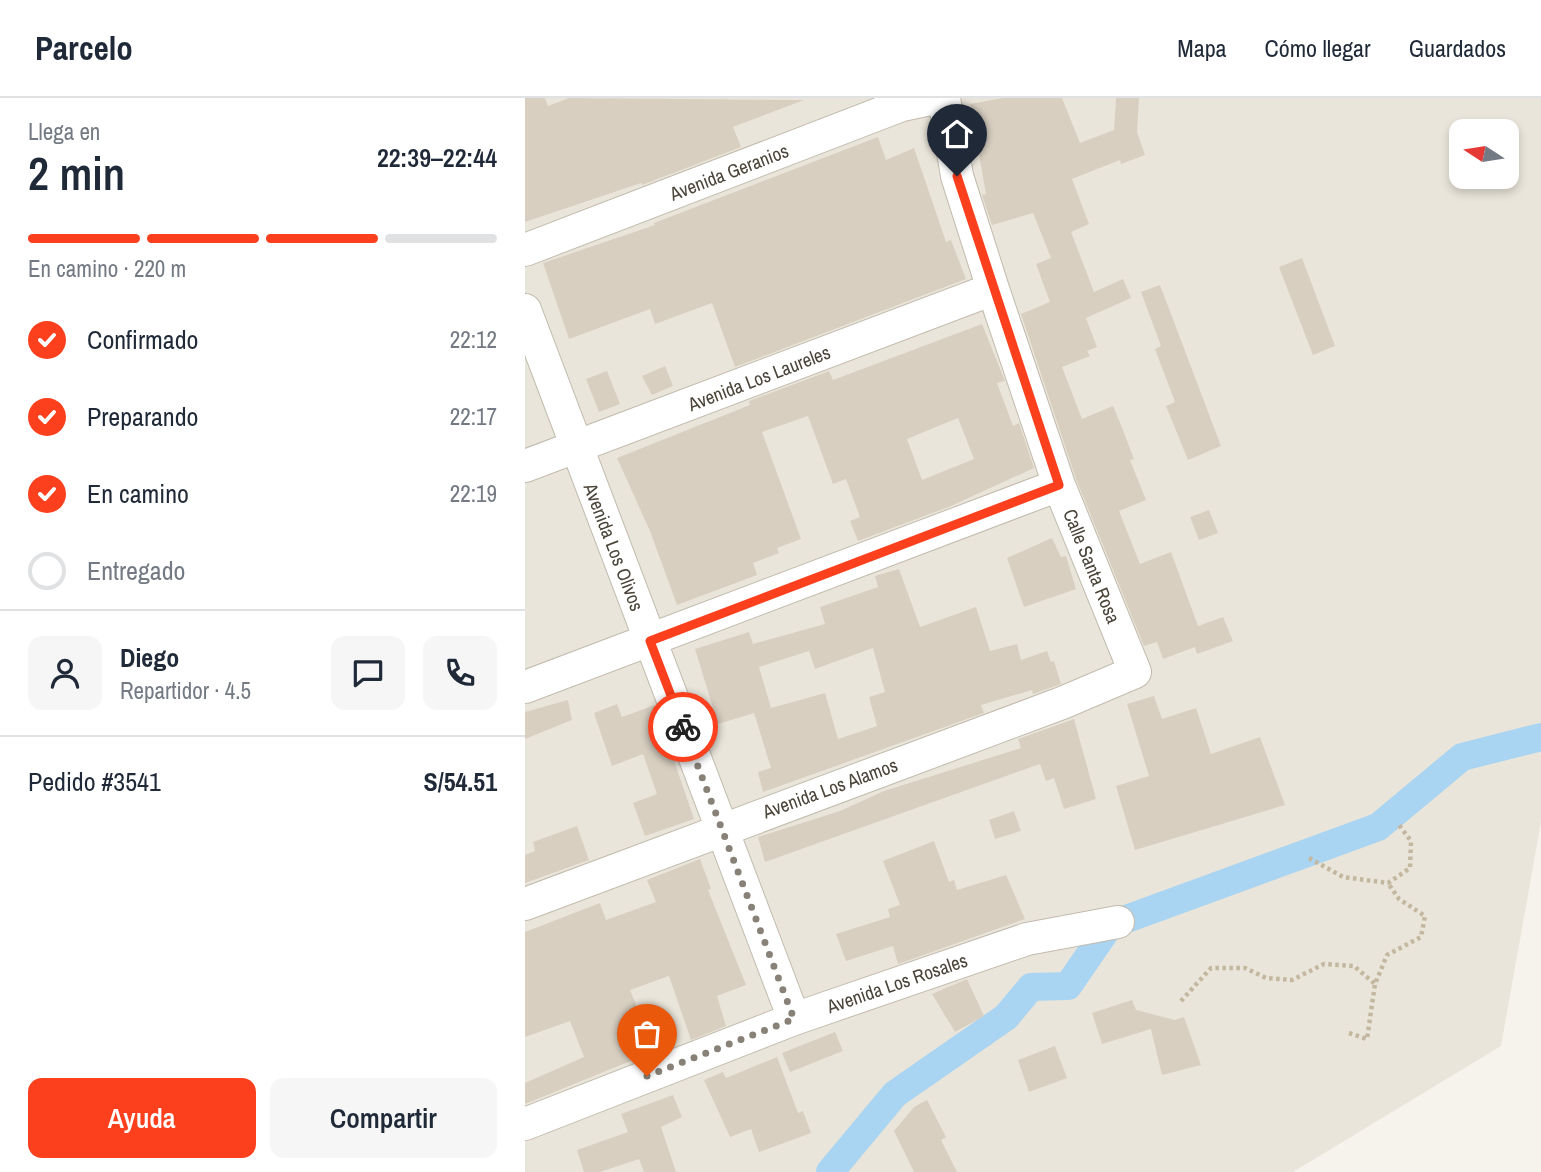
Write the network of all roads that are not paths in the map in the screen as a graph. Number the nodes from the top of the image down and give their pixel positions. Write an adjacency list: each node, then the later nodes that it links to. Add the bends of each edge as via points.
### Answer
1 (935, 98): 3 (street, Avenida Geranios, via 902,105)
2 (944, 98): 4 (street, Calle Santa Rosa, via 957,176)
3 (525, 250)
4 (993, 289): 6 (street, Avenida Los Laureles); 8 (street, Calle Santa Rosa)
5 (525, 310): 6 (street, Avenida Los Olivos)
6 (576, 446): 7 (street, Avenida Los Laureles); 9 (street, Avenida Los Olivos)
7 (525, 466)
8 (1059, 485): 9 (street); 10 (street, Calle Santa Rosa)
9 (650, 641): 11 (street); 12 (street, Avenida Los Olivos)
10 (1135, 672): 12 (street, Avenida Los Alamos)
11 (525, 687)
12 (721, 828): 13 (street, Avenida Los Alamos); 15 (street, Avenida Los Olivos)
13 (525, 904)
14 (1118, 922): 15 (street, Avenida Los Rosales, via 1027,939)
15 (794, 1019): 16 (street, Avenida Los Rosales)
16 (525, 1124)

